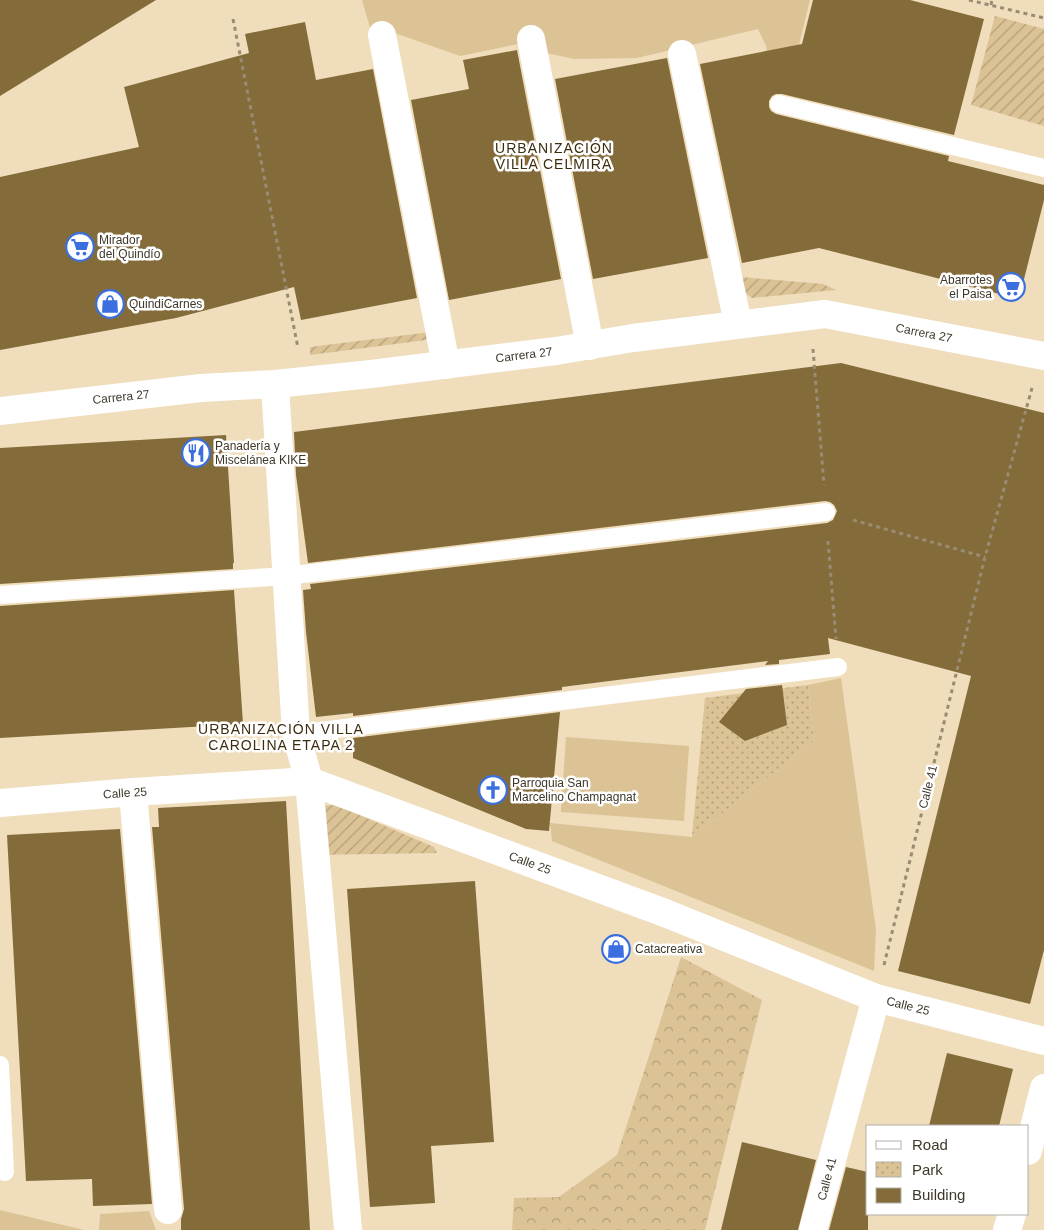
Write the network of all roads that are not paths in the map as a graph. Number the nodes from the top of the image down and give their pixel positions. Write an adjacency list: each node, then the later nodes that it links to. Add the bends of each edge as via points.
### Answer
1 (382, 35): 9 (street)
2 (531, 39): 7 (street)
3 (682, 54): 6 (street)
4 (780, 104): 5 (lane)
5 (1044, 168)
6 (738, 324): 7 (street, Carrera 27); 8 (street, Carrera 27, via 825,314)
7 (590, 346): 9 (street, Carrera 27)
8 (1043, 352)
9 (446, 365): 10 (street, Carrera 27)
10 (275, 384): 11 (street, Carrera 27, via 201,388); 13 (street)
11 (0, 411)
12 (826, 512): 13 (lane)
13 (286, 576): 14 (lane); 16 (street)
14 (0, 595)
15 (838, 667): 16 (lane)
16 (296, 734): 17 (street)
17 (309, 781): 18 (street, Calle 25); 20 (street, Calle 25, via 665,913); 28 (street)
18 (134, 792): 19 (street, Calle 25); 26 (street)
19 (0, 803)
20 (876, 998): 21 (street, Calle 25); 29 (street, Calle 41)
21 (1044, 1041)
22 (0, 1065): 25 (lane)
23 (1044, 1088): 24 (street)
24 (1029, 1147)
25 (5, 1172)
26 (168, 1210)
27 (1012, 1215): 30 (street)
28 (348, 1230)
29 (814, 1230)
30 (1008, 1230)

